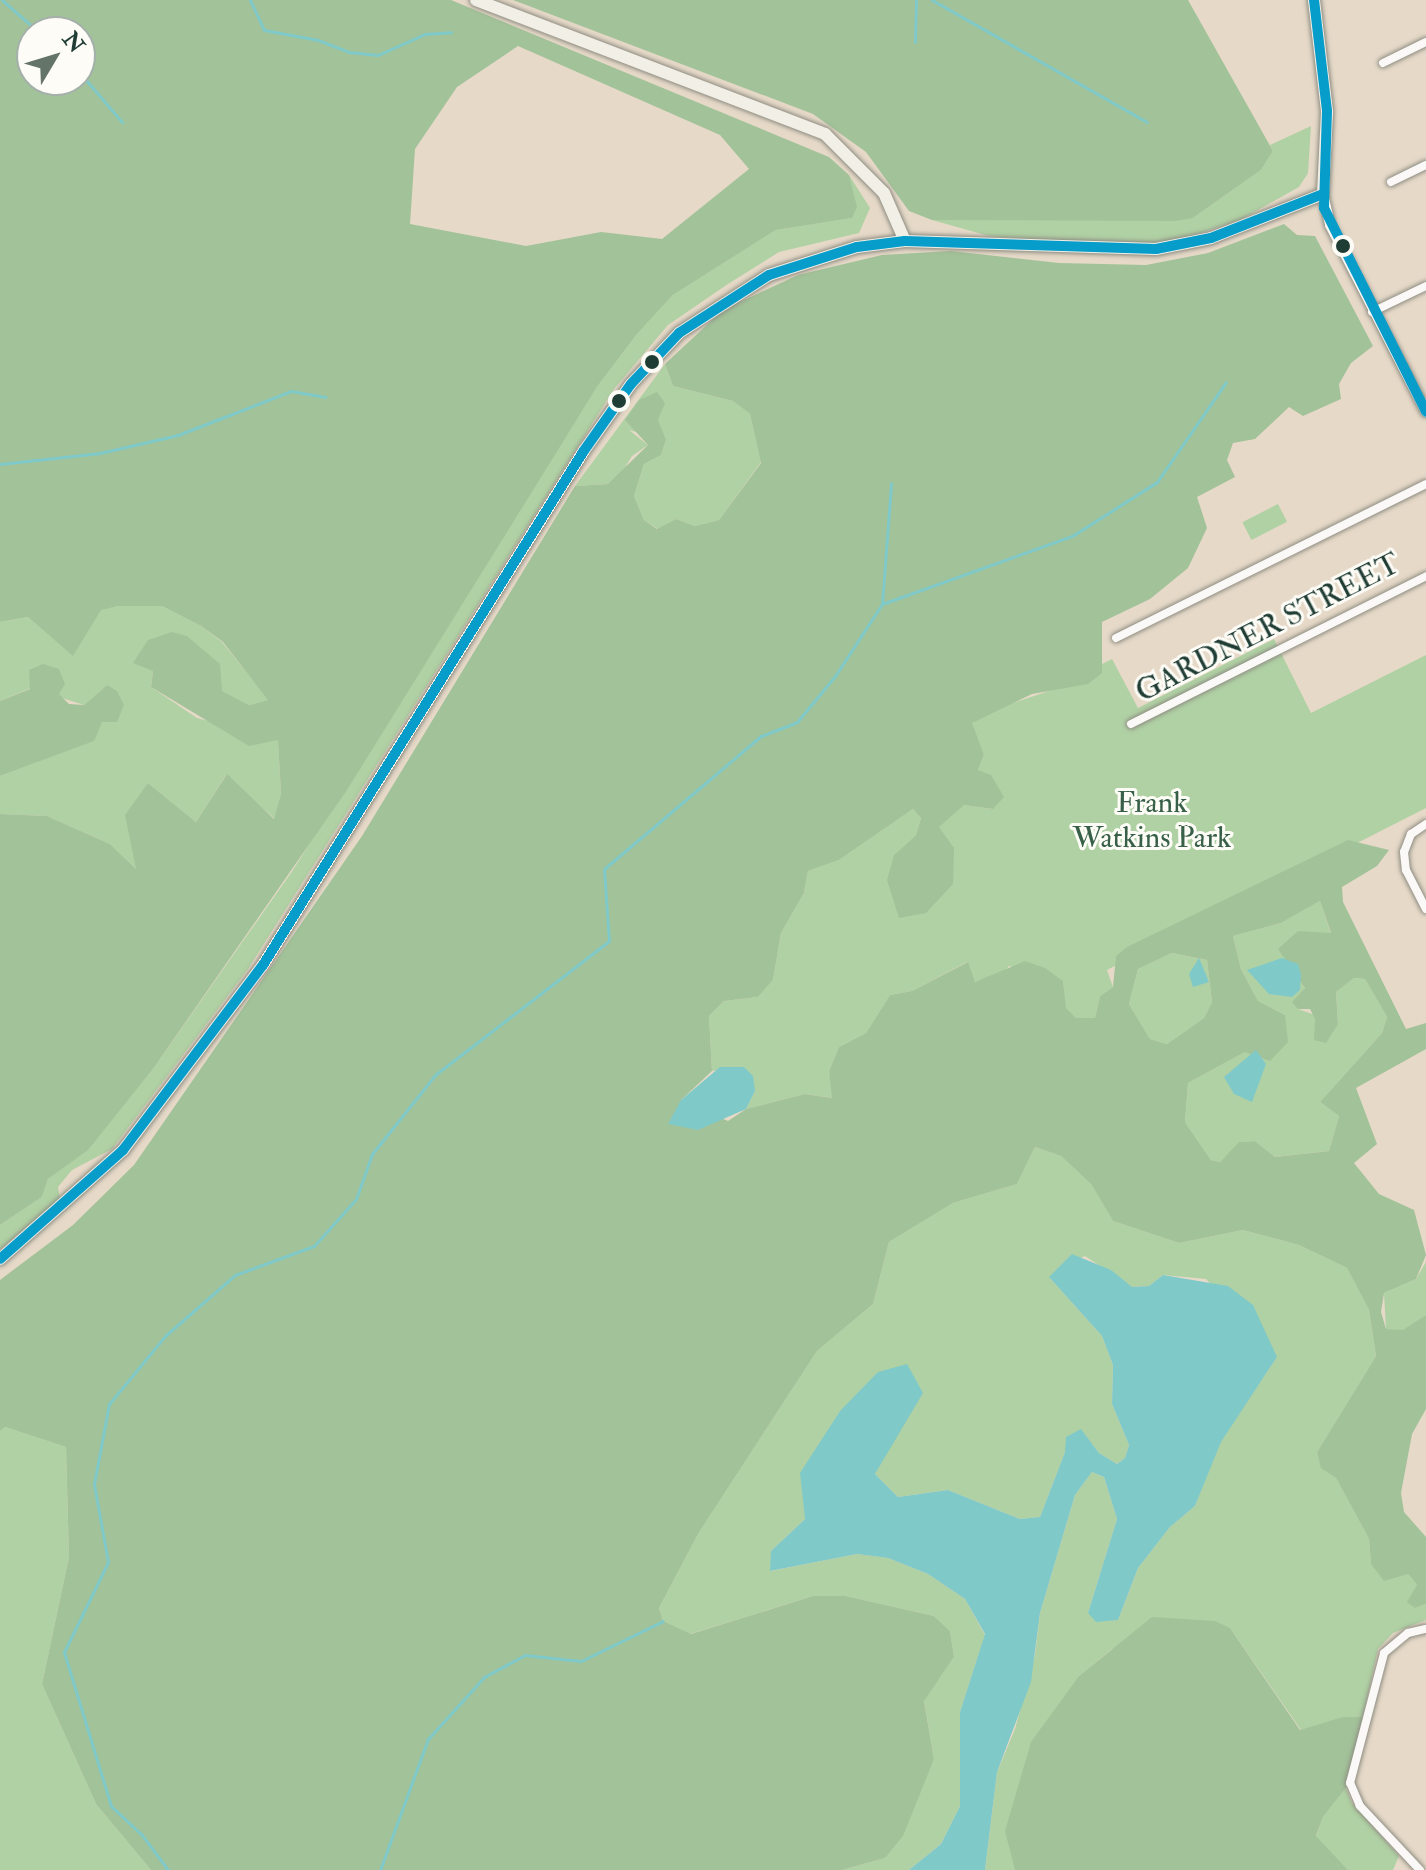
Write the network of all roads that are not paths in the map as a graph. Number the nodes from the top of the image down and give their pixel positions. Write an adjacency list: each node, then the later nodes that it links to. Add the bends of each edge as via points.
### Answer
1 (476, 0): 8 (main road, via 825,134 884,193)
2 (1314, 0): 7 (main road, via 1327,111)
3 (1426, 42): 4 (street)
4 (1383, 63)
5 (1426, 165): 6 (street)
6 (1391, 182)
7 (1323, 194): 8 (main road, via 1211,238 1156,249); 10 (street, via 1330,225)
8 (905, 241): 18 (main road, via 813,258 769,275 703,314 654,357 583,452 263,965 123,1150 79,1195)
9 (1426, 286): 10 (street)
10 (1372, 312): 11 (street)
11 (1426, 412)
12 (1426, 484): 14 (street)
13 (1426, 576): 15 (street, GARDNER STREET)
14 (1116, 638)
15 (1131, 724)
16 (1426, 824): 17 (street, via 1411,834 1404,852 1406,870)
17 (1426, 909)
18 (0, 1259)
19 (1426, 1629): 20 (street, via 1408,1633 1384,1653 1350,1783 1360,1806)
20 (1420, 1870)

